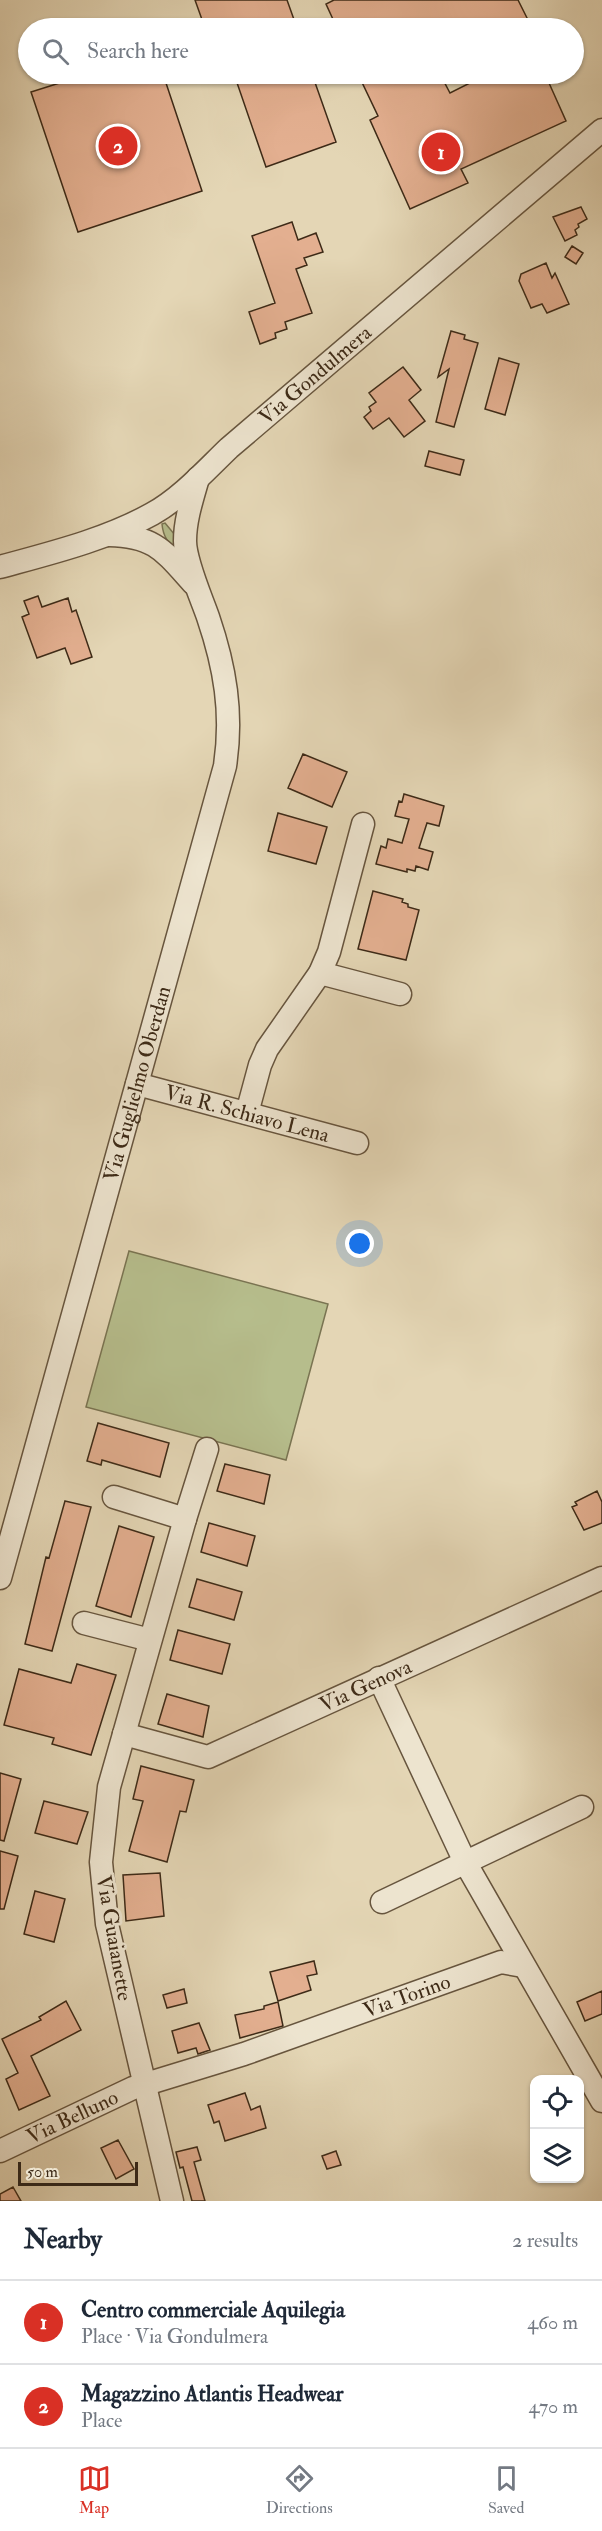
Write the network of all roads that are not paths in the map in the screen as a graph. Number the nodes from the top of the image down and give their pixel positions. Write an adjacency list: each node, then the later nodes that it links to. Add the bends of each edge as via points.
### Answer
1 (602, 130): 2 (street, Via Gondulmera)
2 (198, 478): 3 (street, Via Gondulmera); 5 (street, Via Guglielmo Oberdan)
3 (154, 513): 4 (street, Via Gondulmera); 5 (street, Via Guglielmo Oberdan, via 177,526); 6 (street)
4 (108, 535): 6 (street, Via Guglielmo Oberdan, via 139,538); 7 (street, Via Gondulmera)
5 (185, 543): 8 (street, Via Guglielmo Oberdan)
6 (156, 546): 8 (street, Via Guglielmo Oberdan)
7 (0, 567)
8 (198, 589): 12 (street, Via Guglielmo Oberdan, via 222,660 230,711 229,739)
9 (363, 824): 10 (street)
10 (320, 973): 11 (street); 13 (street, via 267,1049)
11 (400, 994)
12 (138, 1084): 13 (street, Via R. Schiavo Lena); 18 (street, Via Guglielmo Oberdan)
13 (247, 1113): 14 (street, Via R. Schiavo Lena)
14 (357, 1143)
15 (207, 1449): 17 (street, Via Guaianette)
16 (114, 1497): 17 (street)
17 (185, 1519): 21 (street, Via Guaianette)
18 (0, 1578)
19 (602, 1578): 22 (street, Via Genova)
20 (84, 1623): 21 (street)
21 (150, 1640): 23 (street, Via Guaianette)
22 (379, 1678): 23 (street, Via Genova, via 208,1757); 25 (street)
23 (124, 1734): 28 (street, Via Guaianette, via 109,1787 101,1862 107,1924)
24 (582, 1808): 25 (street)
25 (465, 1862): 26 (street); 27 (street)
26 (382, 1902)
27 (523, 1965): 28 (street, Via Torino, via 501,1962 244,2054); 29 (street)
28 (144, 2084): 30 (street, Via Belluno); 31 (street, Via Guaianette)
29 (602, 2101)
30 (0, 2151)
31 (172, 2201)

